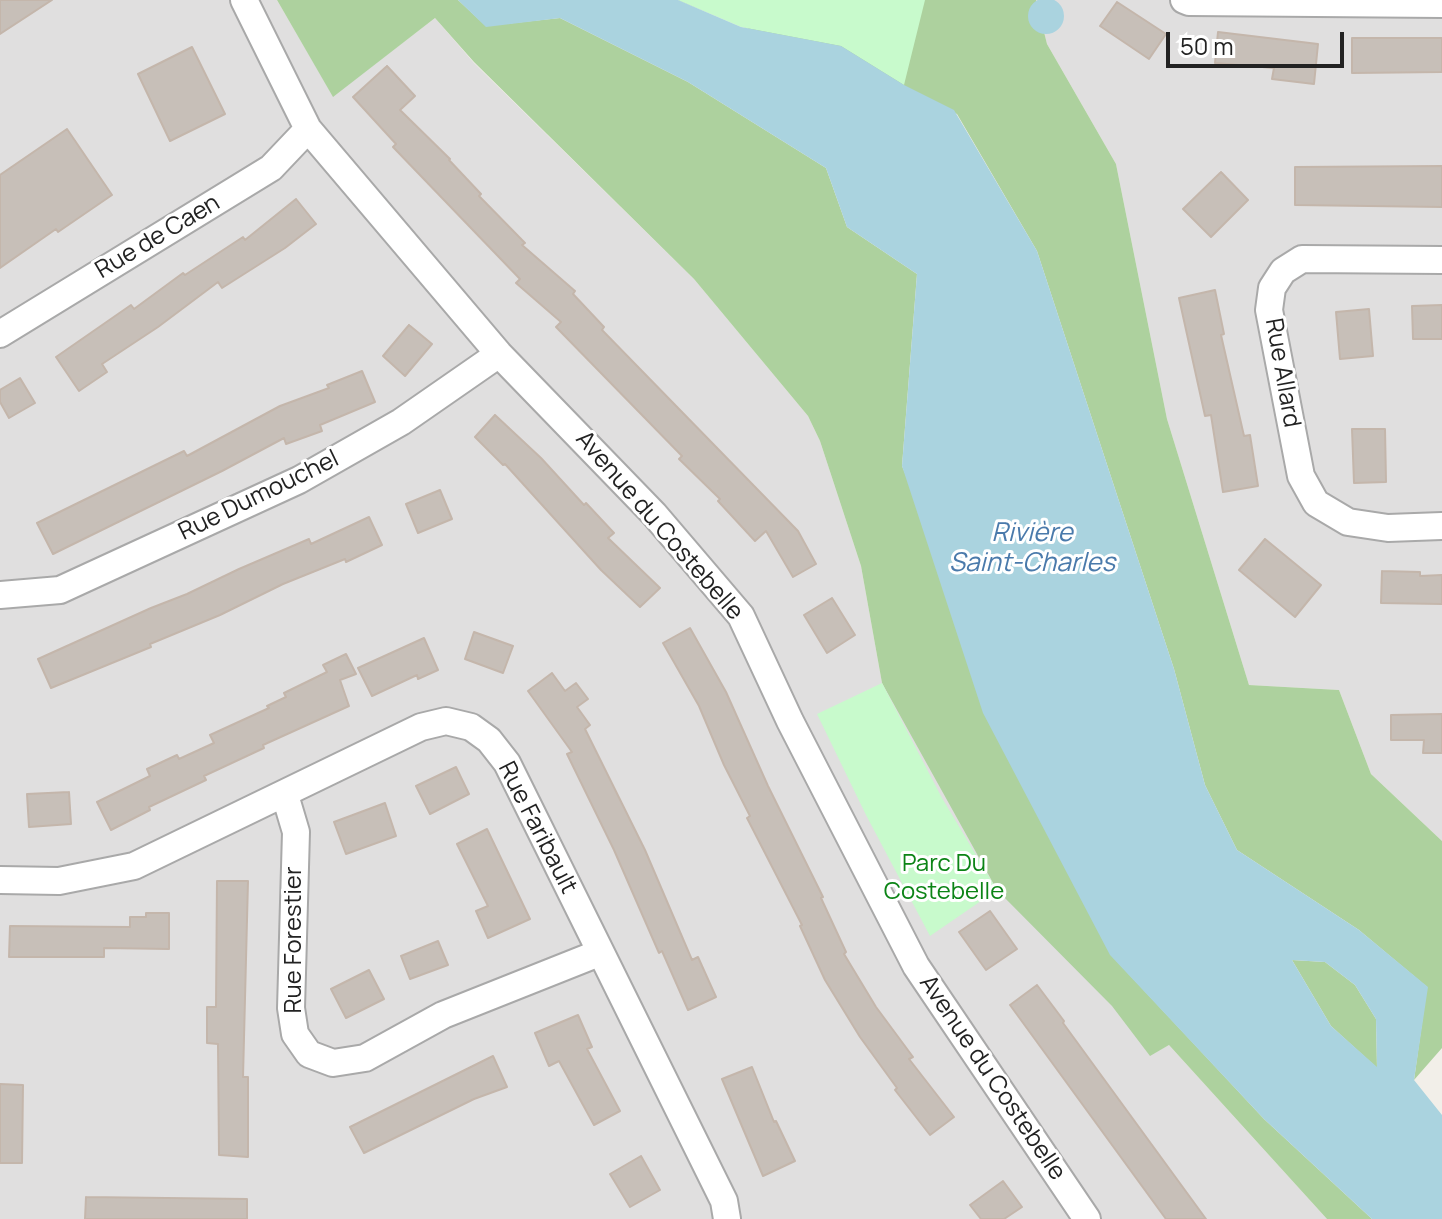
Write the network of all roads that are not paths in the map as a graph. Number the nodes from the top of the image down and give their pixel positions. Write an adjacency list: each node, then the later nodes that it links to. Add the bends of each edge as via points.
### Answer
1 (244, 0): 5 (street, Avenue du Costebelle)
2 (1184, 0): 3 (street)
3 (1381, 2): 4 (street)
4 (1442, 4)
5 (308, 129): 7 (street, Rue de Caen, via 271,168); 8 (street, Avenue du Costebelle)
6 (1442, 260): 9 (street, Rue Allard, via 1302,259 1283,271 1272,288 1269,310 1301,476 1316,503 1348,522 1388,528)
7 (0, 334)
8 (499, 354): 10 (street, Rue Dumouchel, via 401,422 299,480 60,590); 15 (street, Avenue du Costebelle, via 654,514 741,616 916,966)
9 (1442, 526)
10 (0, 595)
11 (285, 795): 12 (street, Rue Faribault, via 134,866 59,881); 13 (street, Rue Faribault, via 421,727 446,721 471,727 507,763); 13 (street, Rue Forestier, via 296,832 291,1008 295,1034 309,1054 333,1063 365,1058 443,1015)
12 (0, 880)
13 (599, 953): 14 (street, Rue Faribault, via 724,1201)
14 (727, 1219)
15 (1087, 1219)

